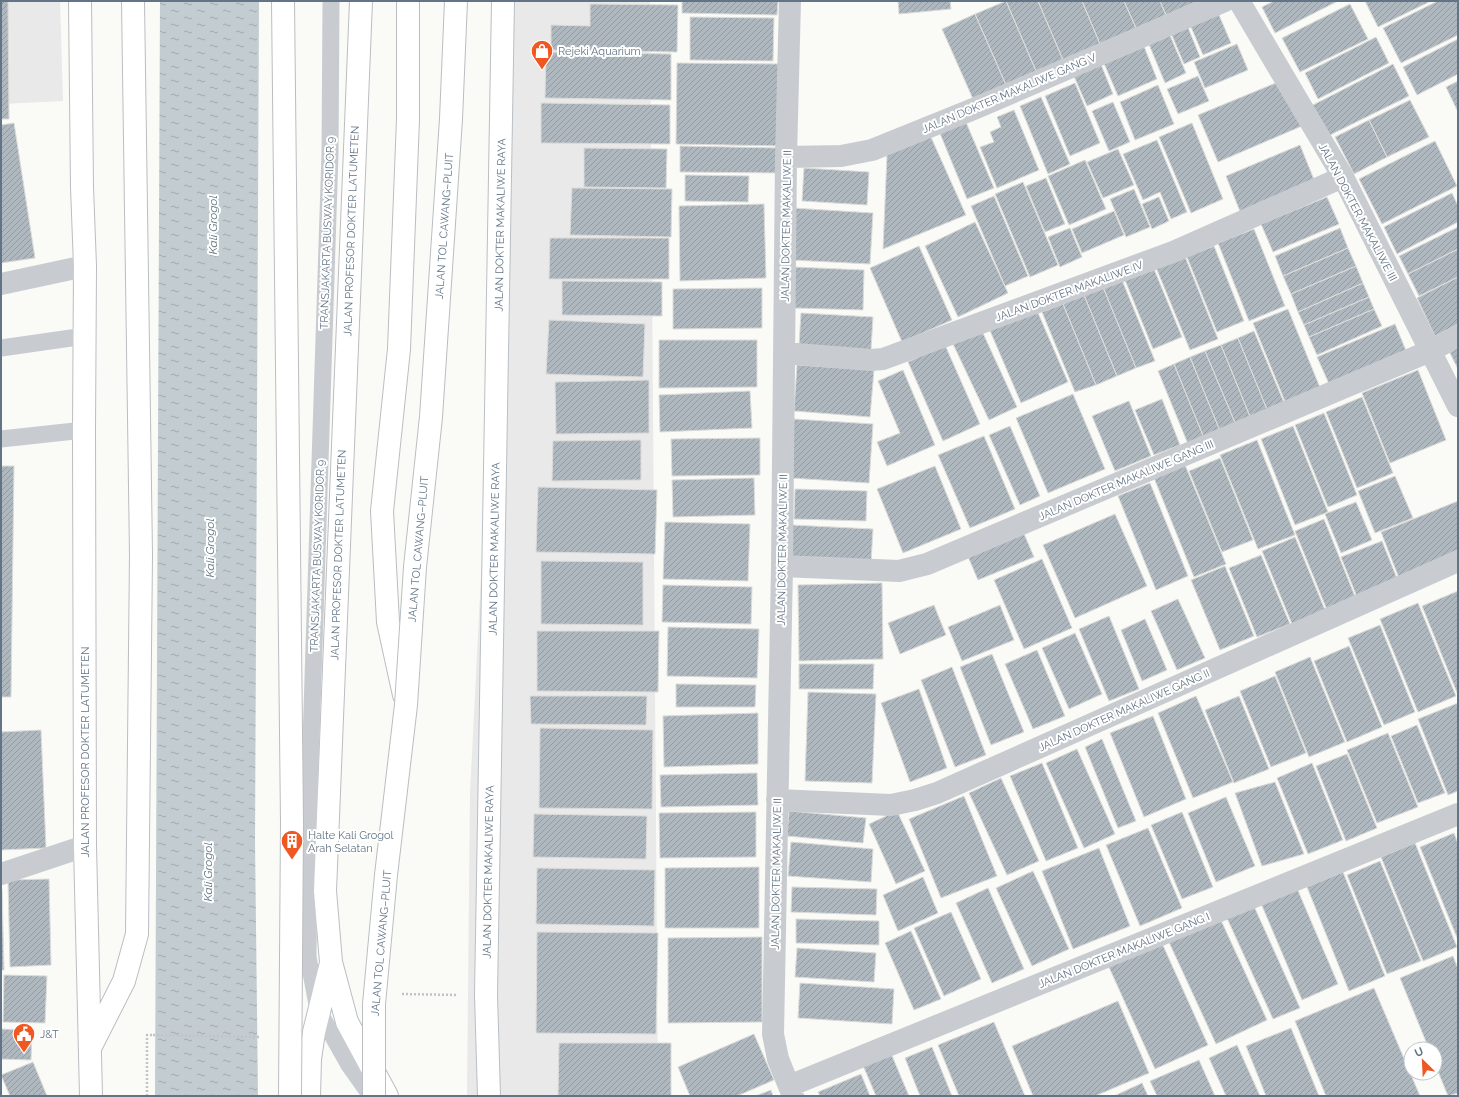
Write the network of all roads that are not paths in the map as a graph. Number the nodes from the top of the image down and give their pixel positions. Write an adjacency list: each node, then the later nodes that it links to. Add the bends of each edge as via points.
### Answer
1 (80, 1): 14 (main road, JALAN PROFESOR DOKTER LATUMETEN, via 82,187)
2 (133, 1): 33 (main road, via 141,555 137,934 124,981)
3 (283, 1): 36 (main road, bridge, via 292,823)
4 (331, 1): 32 (lane, TRANSJAKARTA BUSWAY KORIDOR 9, via 330,153 308,865 308,957)
5 (361, 1): 31 (main road, JALAN PROFESOR DOKTER LATUMETEN, via 325,891)
6 (408, 1): 26 (main road, bridge, via 408,118 399,349 382,511 388,622)
7 (456, 1): 26 (main road, JALAN TOL CAWANG–PLUIT, bridge, via 451,120 432,402 415,567)
8 (503, 1): 41 (main road, JALAN DOKTER MAKALIWE RAYA, via 486,987)
9 (790, 1): 12 (street, JALAN DOKTER MAKALIWE II)
10 (1225, 1): 12 (street, JALAN DOKTER MAKALIWE GANG V, via 872,150 840,156)
11 (1239, 1): 13 (street, JALAN DOKTER MAKALIWE III)
12 (786, 158): 20 (street, JALAN DOKTER MAKALIWE II)
13 (1343, 177): 19 (street, JALAN DOKTER MAKALIWE III); 20 (street, JALAN DOKTER MAKALIWE IV, via 1173,252 883,359)
14 (86, 266): 15 (street); 16 (main road, JALAN PROFESOR DOKTER LATUMETEN)
15 (1, 284)
16 (85, 336): 18 (lane); 22 (main road, JALAN PROFESOR DOKTER LATUMETEN)
17 (1458, 336): 19 (street, JALAN DOKTER MAKALIWE GANG III)
18 (1, 348)
19 (1430, 351): 21 (street, JALAN DOKTER MAKALIWE III); 25 (street, JALAN DOKTER MAKALIWE GANG III, via 927,564 899,571)
20 (784, 353): 25 (street, JALAN DOKTER MAKALIWE II)
21 (1458, 406)
22 (84, 430): 23 (lane); 29 (main road, JALAN PROFESOR DOKTER LATUMETEN)
23 (1, 439)
24 (1458, 561): 27 (street, JALAN DOKTER MAKALIWE GANG II, via 937,793 891,805)
25 (782, 566): 27 (street, JALAN DOKTER MAKALIWE II)
26 (406, 705): 39 (main road, JALAN TOL CAWANG–PLUIT, bridge, via 374,1004)
27 (777, 800): 34 (street, JALAN DOKTER MAKALIWE II, via 773,1034 778,1059)
28 (1458, 814): 34 (street, JALAN DOKTER MAKALIWE GANG I)
29 (85, 846): 30 (street); 33 (main road, JALAN PROFESOR DOKTER LATUMETEN)
30 (1, 874)
31 (331, 962): 32 (main road); 40 (main road, JALAN PROFESOR DOKTER LATUMETEN, via 347,1022)
32 (318, 1010): 37 (main road, via 310,1059); 38 (lane, TRANSJAKARTA BUSWAY KORIDOR 9, via 349,1065)
33 (89, 1050): 35 (main road, JALAN PROFESOR DOKTER LATUMETEN)
34 (791, 1091)
35 (91, 1096)
36 (290, 1096)
37 (309, 1096)
38 (371, 1096)
39 (374, 1096)
40 (387, 1096)
41 (489, 1096)

